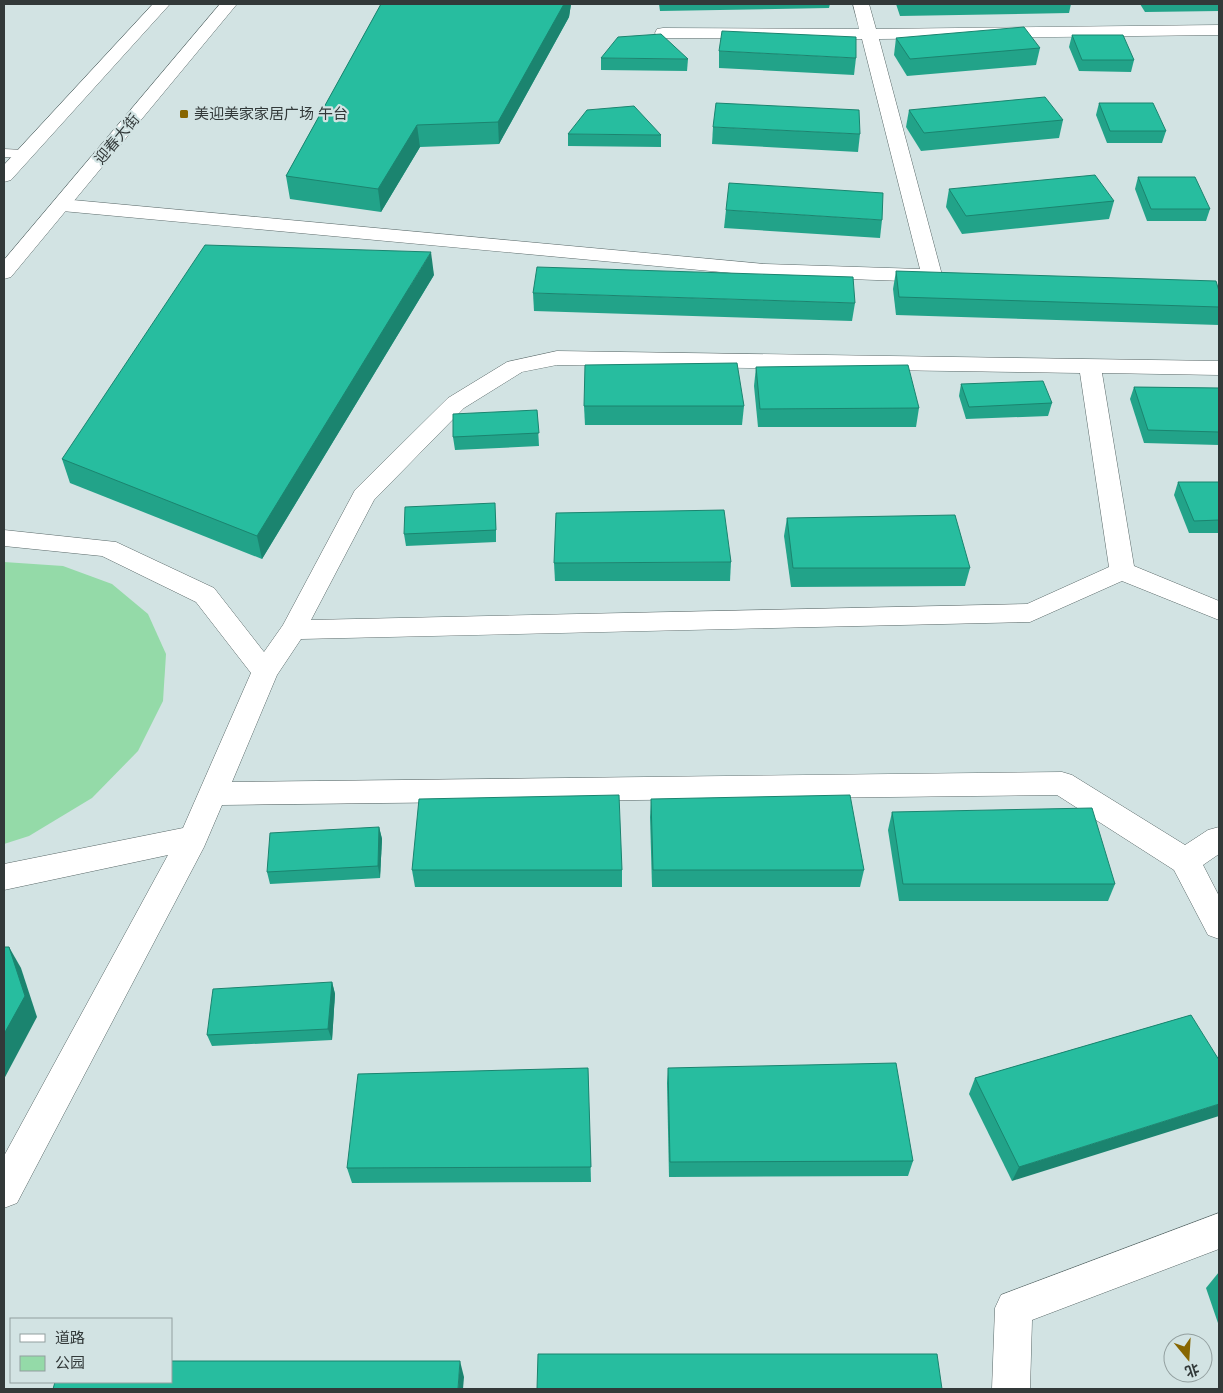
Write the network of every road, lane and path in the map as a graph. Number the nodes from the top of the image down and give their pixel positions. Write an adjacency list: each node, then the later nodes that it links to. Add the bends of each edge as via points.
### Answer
1 (162, 4): 8 (street)
2 (229, 4): 10 (street, 迎春大街)
3 (861, 4): 6 (street)
4 (1219, 30): 6 (street)
5 (664, 34): 6 (street)
6 (869, 34): 10 (street, via 941,276 765,270)
7 (4, 153): 8 (lane)
8 (23, 154): 9 (street)
9 (4, 176)
10 (62, 205): 11 (street, 迎春大街)
11 (4, 273)
12 (1090, 366): 13 (street); 15 (street); 17 (street, via 557,358 515,367 456,403 364,496)
13 (1219, 368)
14 (4, 538): 18 (street, via 107,548 205,595)
15 (1122, 571): 16 (street); 17 (street, via 1030,614)
16 (1219, 611)
17 (293, 630): 18 (street)
18 (265, 672): 19 (street)
19 (212, 794): 20 (street); 22 (street, via 1062,782)
20 (193, 838): 23 (street); 25 (street)
21 (1219, 839): 22 (street)
22 (1186, 861): 24 (street)
23 (4, 877)
24 (1219, 926)
25 (4, 1191)
26 (1219, 1231): 27 (street, via 1014,1308)
27 (1012, 1389)

